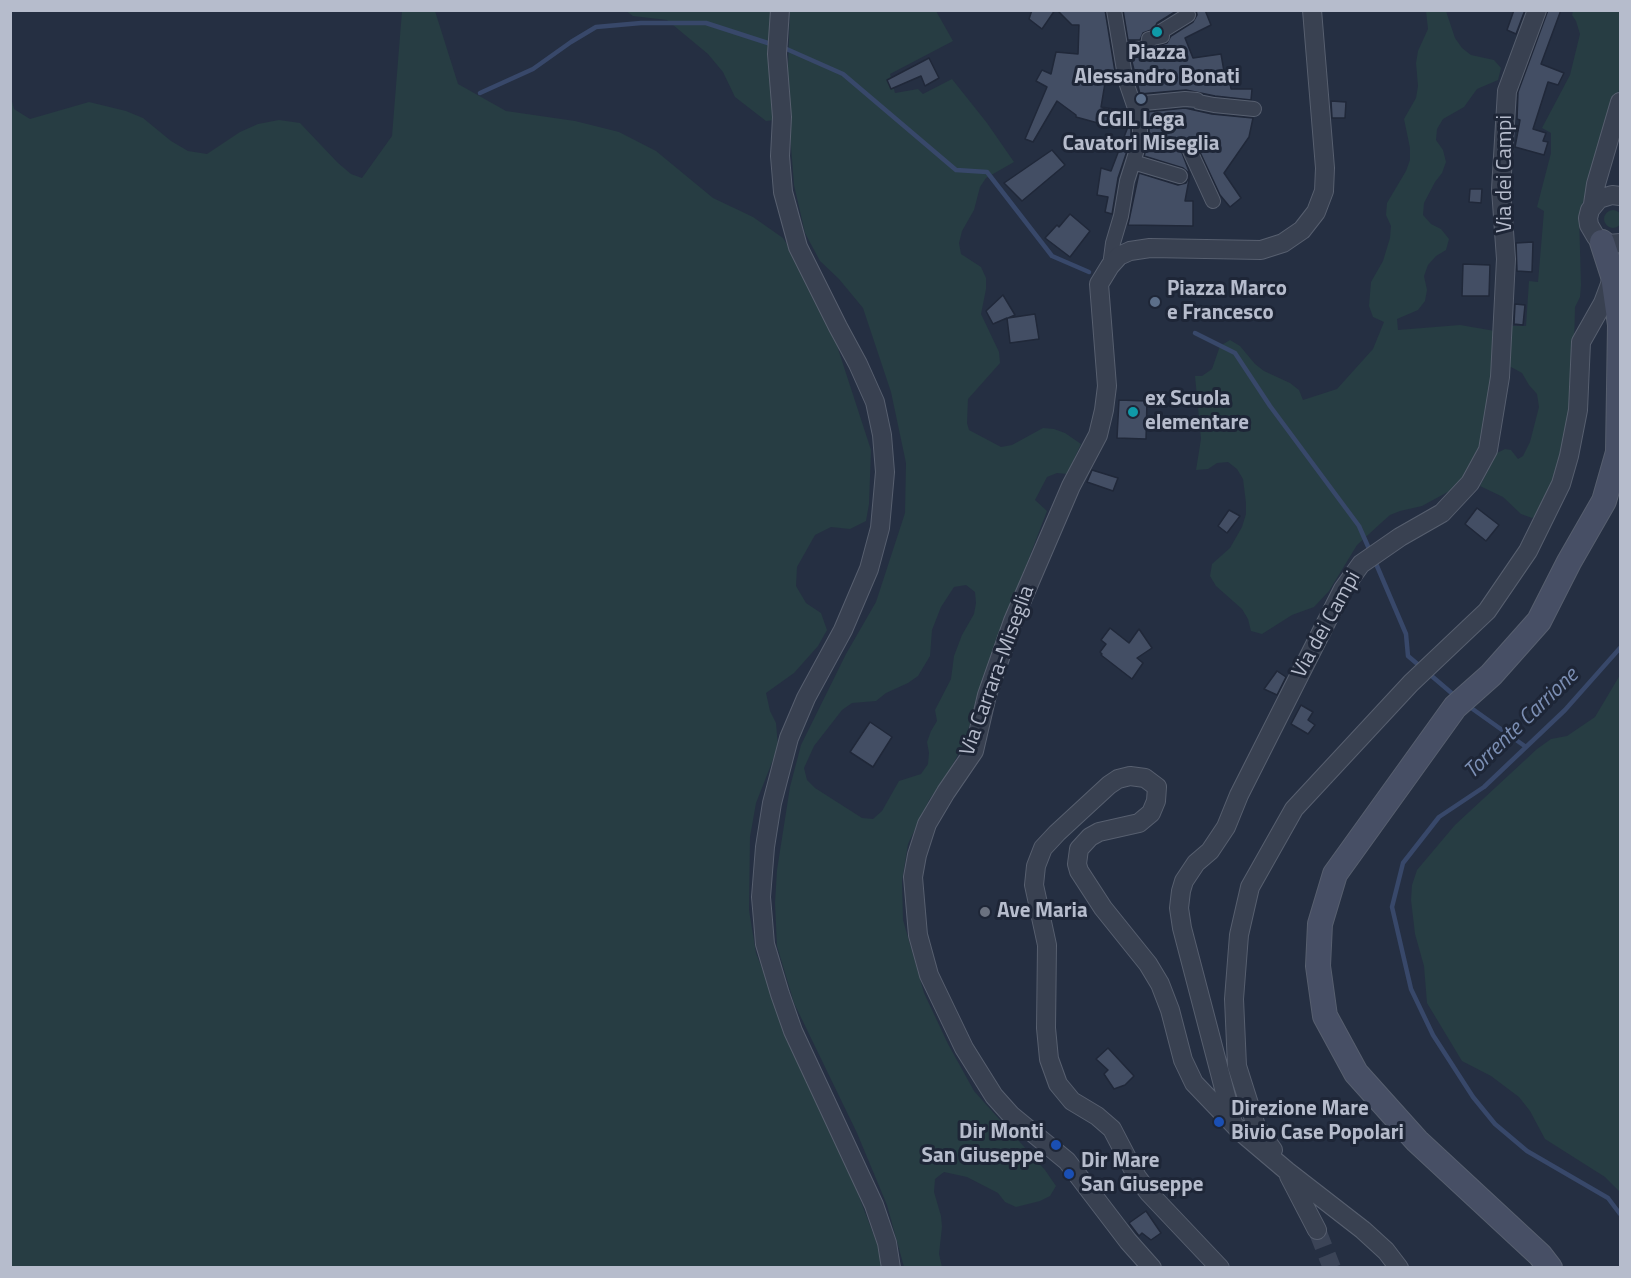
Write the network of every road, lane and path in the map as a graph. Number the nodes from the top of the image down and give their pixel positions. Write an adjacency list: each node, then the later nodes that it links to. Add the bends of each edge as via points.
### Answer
1 (780, 10): 22 (street, via 777,54 783,192 798,247 875,402 885,472 880,528 869,569 789,738 772,803 761,897 765,944 793,1031 874,1205)
2 (1114, 10): 6 (street)
3 (1312, 10): 17 (street, via 1324,191 1316,212 1302,230 1283,243 1261,250 1150,248 1130,251)
4 (1537, 10): 19 (street, Via dei Campi, via 1507,91 1501,189 1506,259 1500,377 1488,450 1470,483 1442,513 1361,564 1343,589 1226,827 1210,851 1196,863 1181,891 1182,928)
5 (1188, 15): 6 (street, via 1162,31 1162,36 1149,39 1148,48)
6 (1122, 50): 8 (street, via 1126,82)
7 (1620, 102): 15 (street)
8 (1134, 104): 9 (street, via 1185,99); 11 (street, via 1140,140)
9 (1254, 109)
10 (1191, 146): 14 (street)
11 (1133, 162): 12 (street); 17 (street, via 1113,243)
12 (1180, 176)
13 (1620, 196): 15 (street, via 1605,196)
14 (1213, 201)
15 (1593, 204): 16 (street, via 1589,225 1592,232)
16 (1614, 243): 18 (main road)
17 (1115, 261): 23 (street, Via Carrara-Miseglia, via 1099,284 1107,386 1098,435 1071,486 1012,621 987,695 974,751 927,824 913,877 918,935 929,975 964,1048 994,1096 1067,1161)
18 (1613, 276): 20 (street, via 1581,342 1578,410 1561,484 1528,551 1487,611 1439,655 1294,809 1250,887 1239,935 1234,999 1237,1066 1256,1126); 26 (main road, via 1620,325 1618,452 1604,501 1539,621 1455,708 1335,874 1320,924 1318,966 1325,1016 1356,1073 1417,1141)
19 (1233, 1125): 20 (street); 24 (street, via 1194,1083 1160,984 1079,871 1079,849 1090,837 1139,823 1151,813 1157,787 1145,778 1118,779 1057,833 1043,848 1036,866 1034,885 1047,945 1049,1059 1058,1084 1072,1101 1112,1129 1149,1193)
20 (1287, 1172): 21 (street); 25 (street, via 1363,1230)
21 (1317, 1230)
22 (891, 1268)
23 (1152, 1268)
24 (1221, 1268)
25 (1400, 1268)
26 (1550, 1268)

